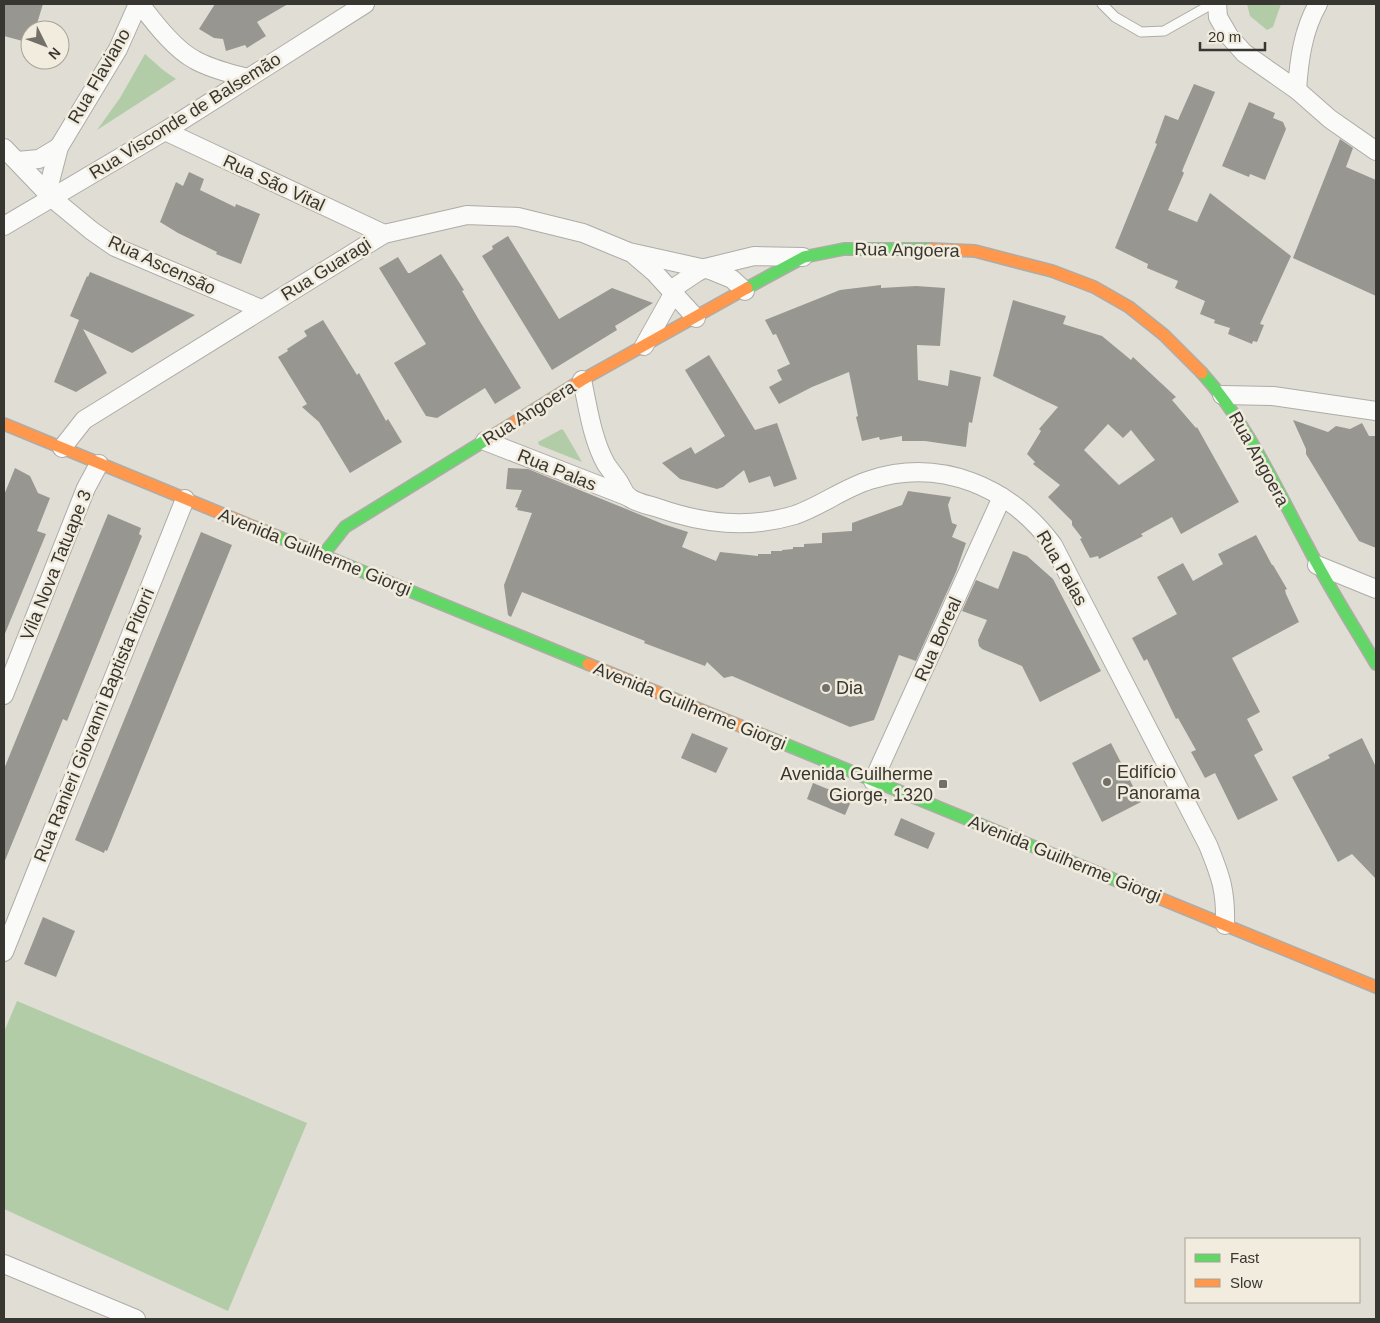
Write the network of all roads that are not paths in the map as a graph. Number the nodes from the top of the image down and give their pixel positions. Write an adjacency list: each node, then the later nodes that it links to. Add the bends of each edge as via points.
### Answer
1 (139, 4): 7 (street, via 192,59); 11 (street, Rua Flaviano, via 118,49)
2 (365, 4): 7 (street, Rua Visconde de Balsemão)
3 (1102, 4): 4 (lane, via 1115,17 1141,32 1164,31)
4 (1212, 4)
5 (1217, 4): 8 (street, via 1218,17 1244,53)
6 (1318, 4): 8 (street, via 1305,34)
7 (247, 78): 9 (street, Rua Visconde de Balsemão)
8 (1297, 90): 12 (street, via 1330,119)
9 (165, 132): 14 (street, Rua Visconde de Balsemão); 16 (street, Rua São Vital)
10 (4, 148): 13 (street, Rua Ascensão)
11 (59, 148): 13 (street, via 39,159); 14 (street, Rua Flaviano)
12 (1376, 151)
13 (17, 161): 14 (street, Rua Ascensão)
14 (49, 195): 15 (street, Rua Visconde de Balsemão); 22 (street, Rua Ascensão, via 115,246)
15 (4, 226)
16 (384, 234): 17 (street, Rua Guaragi, via 467,215 518,217 583,233); 22 (street, Rua Guaragi)
17 (629, 252): 19 (street, Rua Guaragi); 21 (street, Rua Guaragi, via 644,262)
18 (804, 257): 19 (street, via 754,256); 20 (street, Rua Angoera); 26 (street, Rua Angoera, via 844,249 942,249 975,251 1052,271 1094,287 1129,307 1189,358)
19 (705, 268): 20 (street, Rua Guaragi, via 732,279); 21 (street, via 683,281)
20 (746, 291): 23 (street, Rua Angoera)
21 (672, 293): 23 (street, Rua Guaragi); 24 (street)
22 (261, 309): 30 (street, Rua Guaragi, via 84,420)
23 (696, 318): 24 (street, Rua Angoera)
24 (644, 346): 25 (street, Rua Angoera)
25 (582, 380): 29 (street, Rua Angoera); 32 (street, Rua Palas, via 605,462)
26 (1222, 395): 27 (street, via 1273,396); 36 (street, Rua Angoera, via 1245,430)
27 (1376, 411)
28 (4, 424): 30 (street, Avenida Guilherme Giorgi)
29 (485, 441): 32 (street, Rua Palas); 35 (street, Rua Angoera, via 346,528)
30 (62, 448): 31 (street, Avenida Guilherme Giorgi)
31 (99, 464): 34 (street, Avenida Guilherme Giorgi); 39 (street, Vila Nova Tatuape 3, via 86,488)
32 (629, 497): 33 (street, Rua Palas, via 693,518 749,524 796,514 870,480 909,473 933,472 954,476 975,482)
33 (1002, 497): 40 (street, Rua Boreal); 41 (street, Rua Palas, via 1043,531 1062,562 1208,846 1223,883)
34 (185, 499): 35 (street, Avenida Guilherme Giorgi); 42 (street, Rua Ranieri Giovanni Baptista Pitorri)
35 (323, 555): 40 (street, Avenida Guilherme Giorgi)
36 (1317, 564): 37 (street); 38 (street, Rua Angoera)
37 (1376, 589)
38 (1376, 664)
39 (4, 695)
40 (873, 781): 41 (street, Avenida Guilherme Giorgi)
41 (1225, 925): 43 (street, Avenida Guilherme Giorgi)
42 (4, 952)
43 (1376, 987)
44 (4, 1264): 45 (street)
45 (124, 1317)

